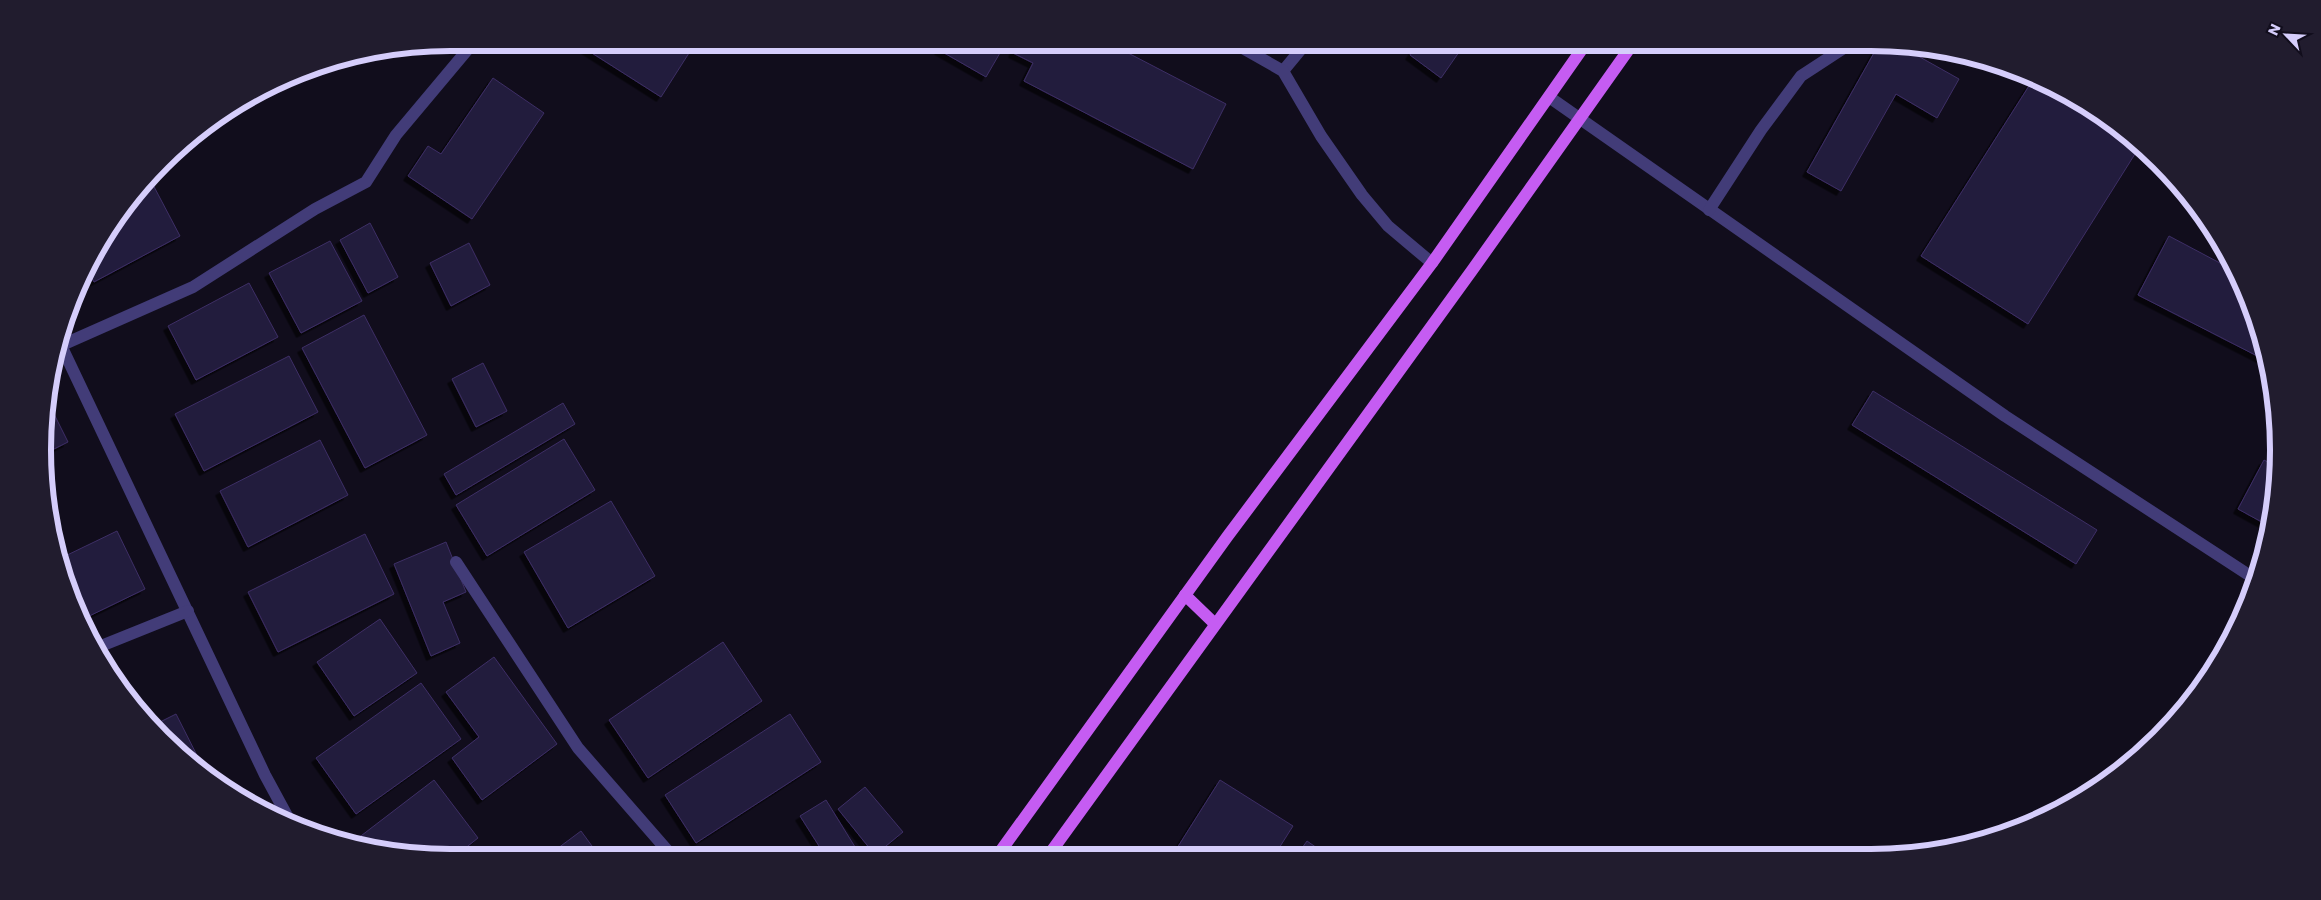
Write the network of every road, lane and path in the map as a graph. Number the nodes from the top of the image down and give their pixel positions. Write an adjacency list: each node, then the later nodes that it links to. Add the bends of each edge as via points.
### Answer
1 (466, 51): 12 (street, via 396,135 366,182 314,209 193,287)
2 (1249, 51): 7 (street)
3 (1300, 51): 7 (street)
4 (1580, 51): 8 (main road)
5 (1628, 51): 9 (main road)
6 (1840, 51): 10 (street, via 1802,76)
7 (1283, 71): 11 (street, via 1321,136 1362,195 1388,226)
8 (1549, 97): 9 (street); 11 (main road)
9 (1580, 120): 10 (street); 18 (main road)
10 (1710, 210): 15 (street, via 2005,416)
11 (1432, 263): 16 (main road)
12 (67, 340)
13 (64, 351): 17 (street)
14 (456, 562): 21 (street, via 578,748)
15 (2250, 576)
16 (1185, 595): 18 (main road); 22 (main road)
17 (188, 611): 19 (street); 20 (street)
18 (1215, 624): 23 (main road)
19 (103, 645)
20 (286, 813)
21 (666, 849)
22 (1002, 849)
23 (1053, 849)

